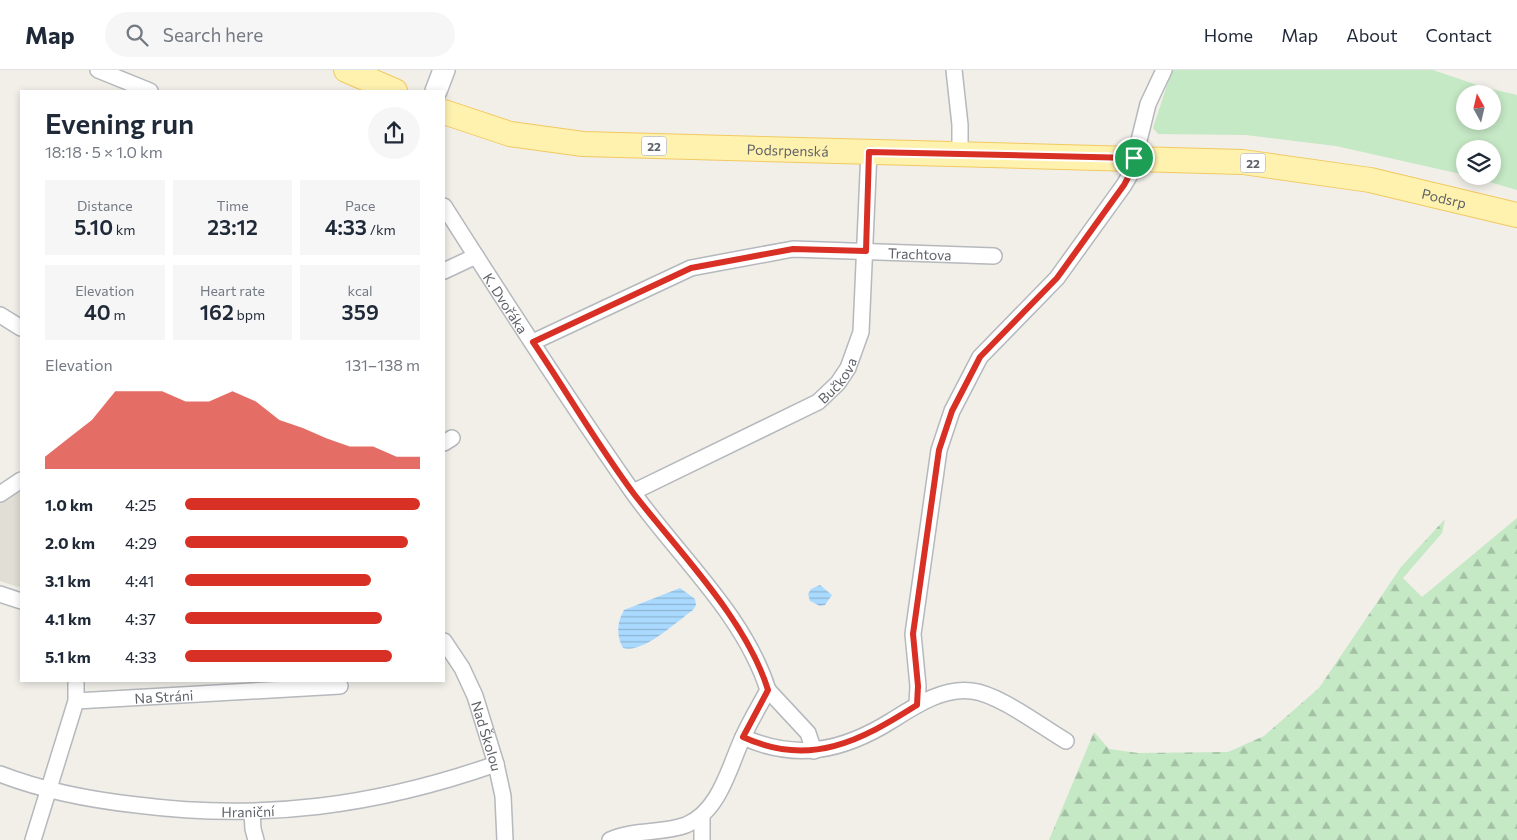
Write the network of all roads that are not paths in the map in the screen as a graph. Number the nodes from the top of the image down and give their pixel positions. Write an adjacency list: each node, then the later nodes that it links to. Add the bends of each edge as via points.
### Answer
1 (98, 70): 6 (street)
2 (346, 70): 7 (main road)
3 (444, 70): 8 (street)
4 (954, 70): 11 (street)
5 (1164, 70): 12 (street, via 1148,104)
6 (148, 90)
7 (393, 90)
8 (436, 90)
9 (445, 112): 10 (main road, Podsrpenská / 22, via 510,134 560,142)
10 (869, 152): 11 (main road, Podsrpenská / 22); 15 (street, Bučkova)
11 (960, 154): 12 (main road, Podsrpenská / 22)
12 (1134, 158): 14 (main road, Podsrp / 22, via 1243,162 1370,180); 33 (street, via 1124,185 1057,278 980,357 952,411 939,450 913,634)
13 (445, 208): 16 (street, K. Dvořáka)
14 (1517, 215)
15 (866, 251): 17 (street, Trachtova); 21 (street, Trachtova, via 793,249 691,268); 23 (street, Bučkova, via 861,332 848,368 838,383 818,402)
16 (476, 256): 18 (street); 21 (street, K. Dvořáka)
17 (994, 256)
18 (445, 271)
19 (0, 315): 20 (street)
20 (20, 327)
21 (533, 342): 23 (street, K. Dvořáka)
22 (20, 481): 24 (street)
23 (633, 492): 31 (street, K. Dvořáka, via 721,603 761,668)
24 (0, 494)
25 (0, 594): 26 (street)
26 (20, 601)
27 (445, 642): 37 (street, Nad Školou, via 472,689)
28 (76, 682): 32 (street)
29 (313, 684): 30 (street, Na Stráni); 32 (street, Na Stráni)
30 (340, 686)
31 (768, 690): 34 (street); 36 (street, via 808,733)
32 (76, 700): 39 (street)
33 (917, 705): 35 (street, via 959,691 981,692); 36 (street, via 849,743)
34 (743, 737): 36 (street, via 781,750); 41 (street, via 729,773)
35 (1066, 741)
36 (814, 750)
37 (496, 764): 40 (street, Hraniční, via 414,790 365,801 310,809); 45 (street, Nad Školou, via 503,796)
38 (0, 774): 39 (street, Hraniční)
39 (48, 789): 40 (street, Hraniční, via 101,801 161,809); 43 (street)
40 (252, 812): 44 (street)
41 (702, 816): 42 (street); 47 (street)
42 (668, 835): 46 (street, via 638,832)
43 (33, 840)
44 (256, 840)
45 (505, 840)
46 (610, 840)
47 (702, 840)

